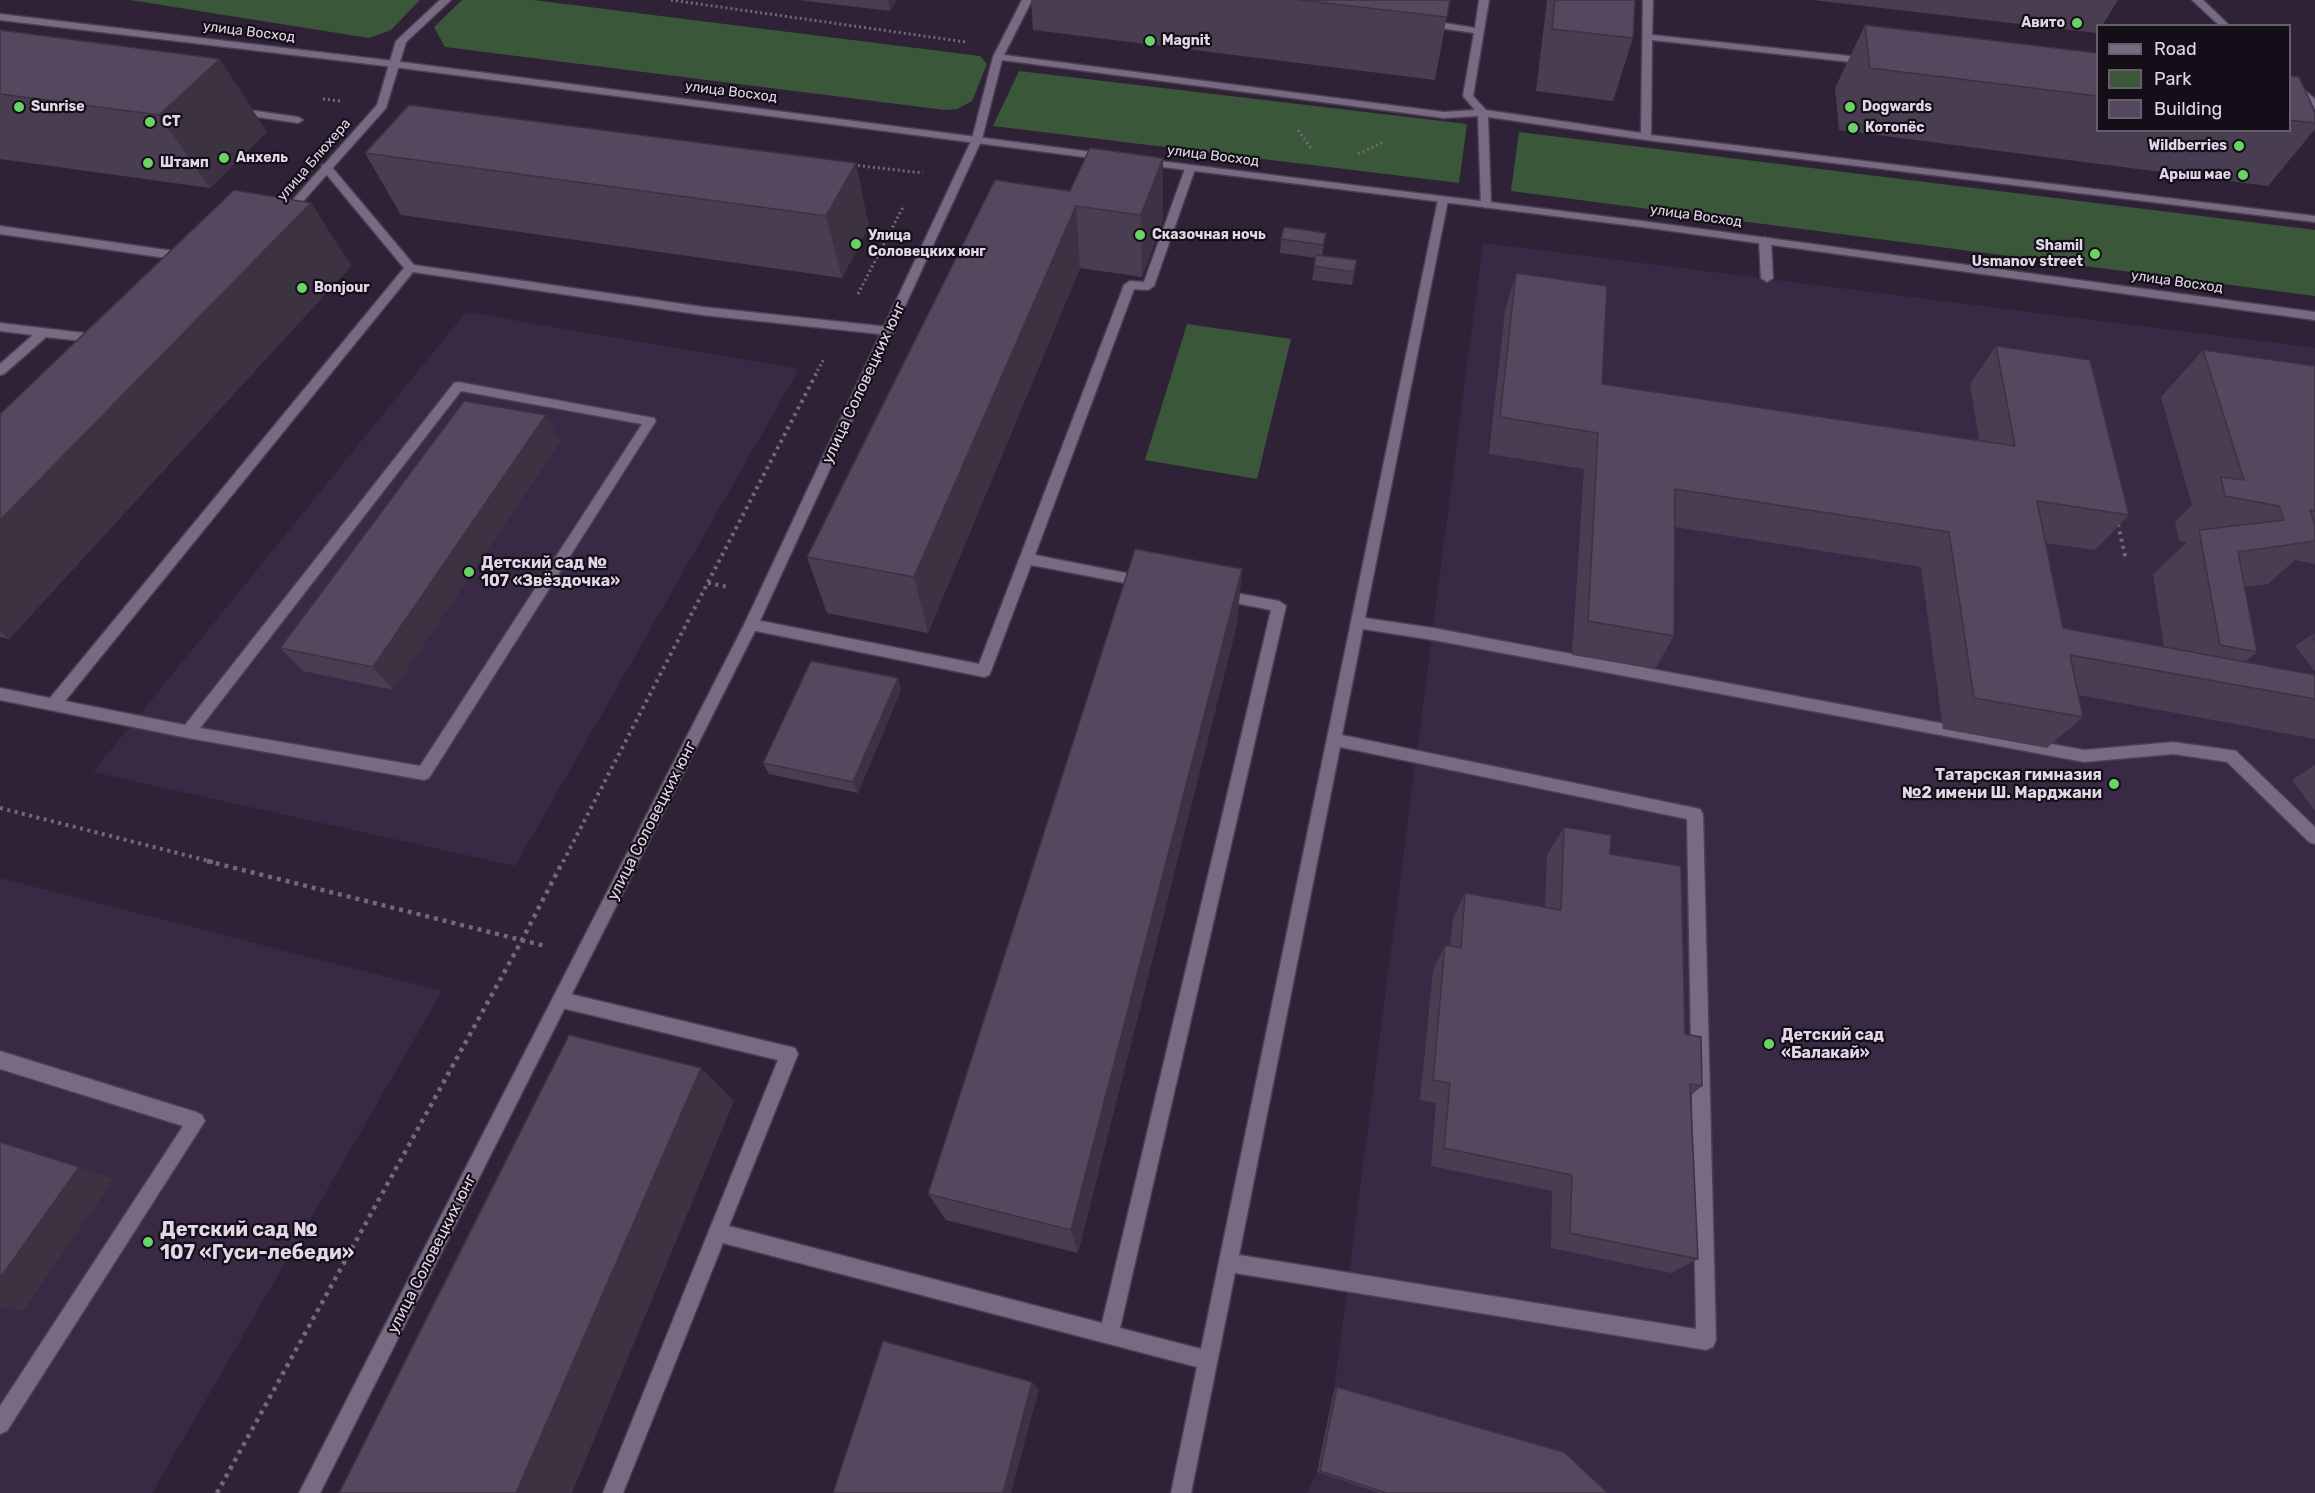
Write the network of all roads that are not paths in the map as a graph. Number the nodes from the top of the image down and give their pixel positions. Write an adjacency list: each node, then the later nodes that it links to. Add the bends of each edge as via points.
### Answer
1 (446, 0): 13 (street, улица Блюхера, via 401,41)
2 (1027, 0): 11 (street, улица Соловецких юнг)
3 (1484, 0): 9 (street)
4 (1648, 0): 10 (street)
5 (2197, 0): 8 (street)
6 (0, 17): 13 (street, улица Восход)
7 (1410, 21): 9 (street)
8 (2224, 24)
9 (1478, 31): 18 (street, via 1468,96)
10 (1648, 37): 12 (street); 20 (street)
11 (998, 57): 18 (street, via 1444,115); 21 (street, улица Соловецких юнг)
12 (1879, 62)
13 (394, 64): 21 (street, улица Восход); 22 (street, улица Блюхера, via 382,106)
14 (2291, 83): 16 (street)
15 (2291, 104): 16 (street)
16 (2315, 105)
17 (229, 110): 19 (street)
18 (1483, 113): 20 (street); 25 (street)
19 (298, 120)
20 (1646, 137): 26 (street)
21 (977, 139): 23 (street, улица Восход); 35 (street, улица Соловецких юнг)
22 (326, 167): 27 (street, улица Блюхера); 31 (street)
23 (1190, 168): 24 (street, улица Восход); 39 (street, via 1148,286 1130,285)
24 (1443, 200): 25 (street, улица Восход); 42 (street)
25 (1486, 205): 29 (street, улица Восход)
26 (2315, 219)
27 (281, 221)
28 (0, 230): 30 (street)
29 (1765, 241): 32 (street); 33 (street, улица Восход)
30 (197, 259)
31 (410, 268): 35 (street, via 703,311); 45 (street)
32 (1767, 278)
33 (2315, 316)
34 (0, 327): 36 (street)
35 (888, 331): 43 (street, улица Соловецких юнг)
36 (42, 334): 37 (street); 38 (street)
37 (113, 340)
38 (0, 371)
39 (1027, 559): 40 (street); 43 (street, via 984,671)
40 (1164, 585)
41 (1199, 591): 53 (street, via 1279,606)
42 (1356, 622): 47 (street); 48 (street, via 2084,756 2173,748 2231,756)
43 (752, 625): 49 (street, улица Соловецких юнг)
44 (0, 694): 45 (street)
45 (52, 706): 46 (street)
46 (188, 732): 46 (street, via 424,773 650,421 458,386)
47 (1333, 739): 52 (street); 52 (street, via 1695,814 1706,1340)
48 (2315, 837)
49 (562, 1000): 51 (street, via 789,1054); 56 (street, улица Соловецких юнг)
50 (0, 1060): 55 (street, via 196,1121)
51 (718, 1232): 53 (street); 57 (street)
52 (1226, 1262): 54 (street)
53 (1109, 1334): 54 (street)
54 (1207, 1360): 58 (street)
55 (0, 1424)
56 (309, 1493)
57 (613, 1493)
58 (1181, 1493)

